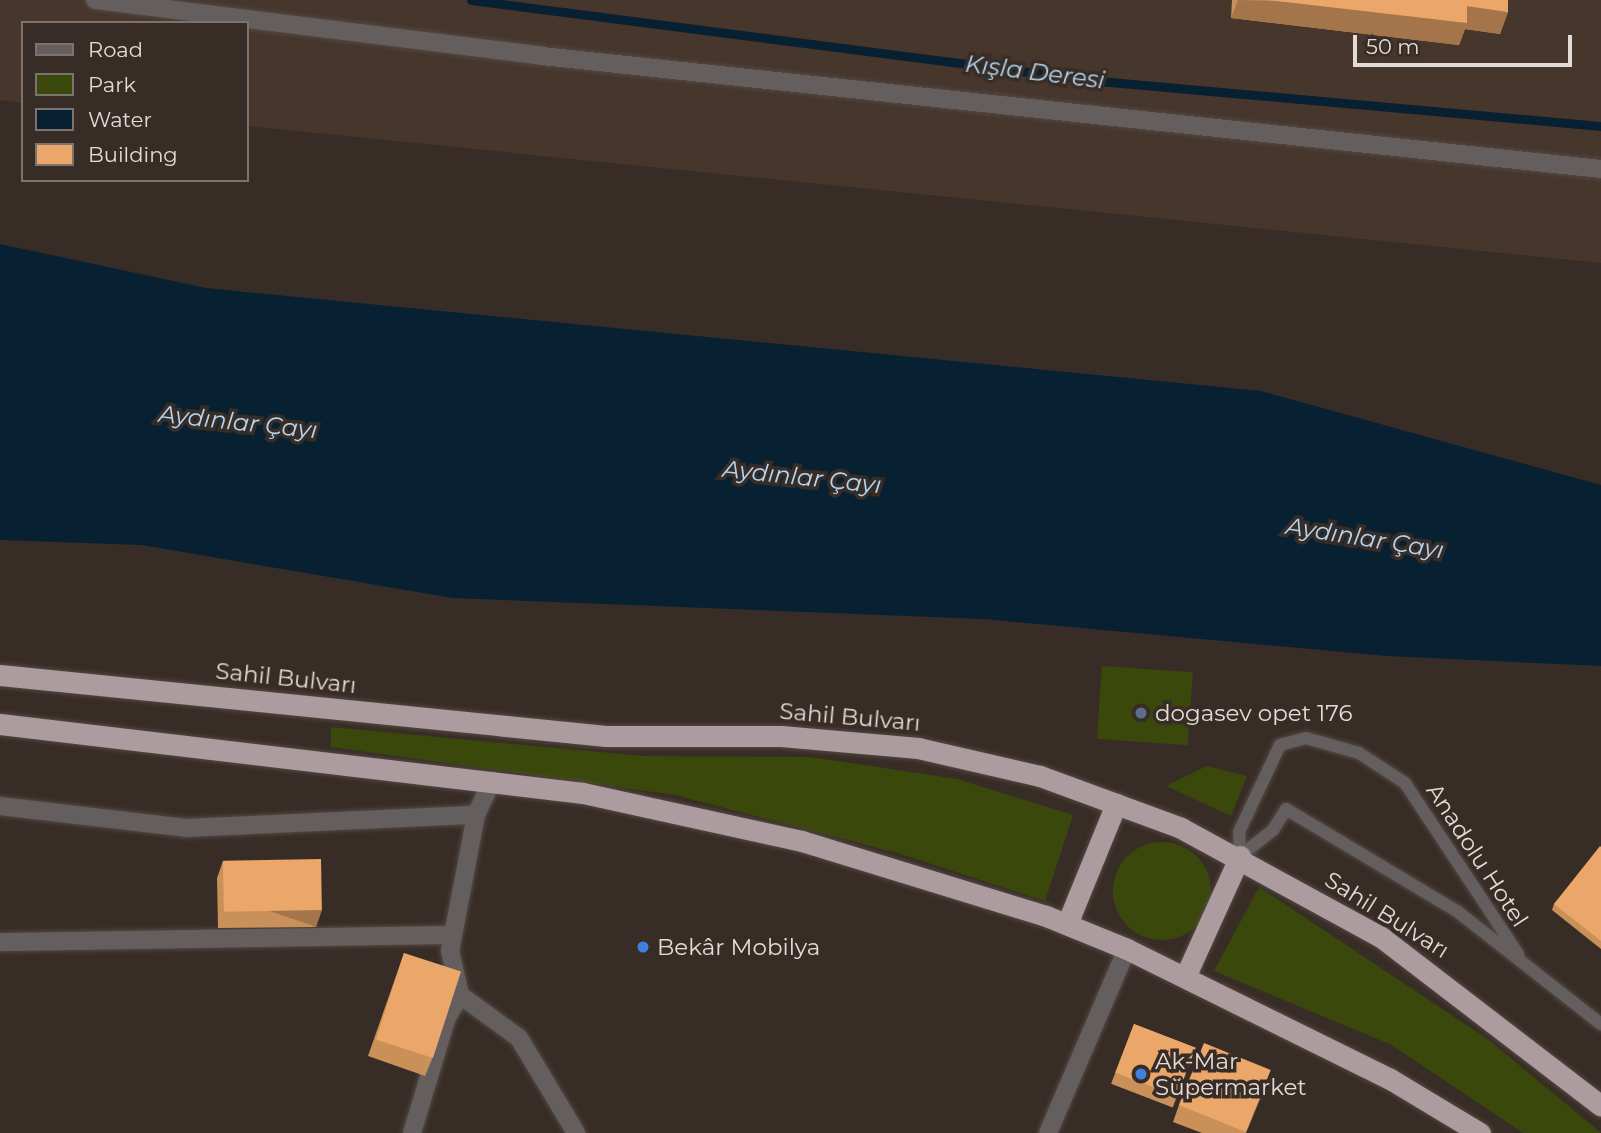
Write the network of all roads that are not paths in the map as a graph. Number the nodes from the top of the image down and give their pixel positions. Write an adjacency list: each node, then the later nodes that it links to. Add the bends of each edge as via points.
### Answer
1 (95, 0): 2 (street, via 556,57)
2 (1601, 169)
3 (0, 675): 6 (highway, Sahil Bulvarı, via 607,736 781,736 918,748 1040,776)
4 (0, 724): 5 (highway)
5 (492, 781): 8 (street); 10 (highway, via 583,793 802,841)
6 (1116, 804): 9 (highway, Sahil Bulvarı); 10 (highway)
7 (0, 806): 8 (street, via 186,828)
8 (476, 815): 11 (street)
9 (1240, 856): 14 (lane, via 1273,830 1286,809 1407,879); 14 (lane, Anadolu Hotel, via 1239,832 1280,745 1306,738 1359,753 1405,783); 15 (highway); 18 (highway, Sahil Bulvarı, via 1424,966)
10 (1067, 925): 13 (highway)
11 (453, 935): 12 (street); 16 (street)
12 (0, 942)
13 (1128, 950): 15 (highway); 21 (street)
14 (1518, 954): 17 (lane)
15 (1185, 977): 22 (highway, via 1390,1079)
16 (460, 996): 19 (street, via 447,1017); 20 (street, via 519,1038)
17 (1601, 1024)
18 (1601, 1106)
19 (412, 1133)
20 (576, 1133)
21 (1048, 1133)
22 (1480, 1133)

